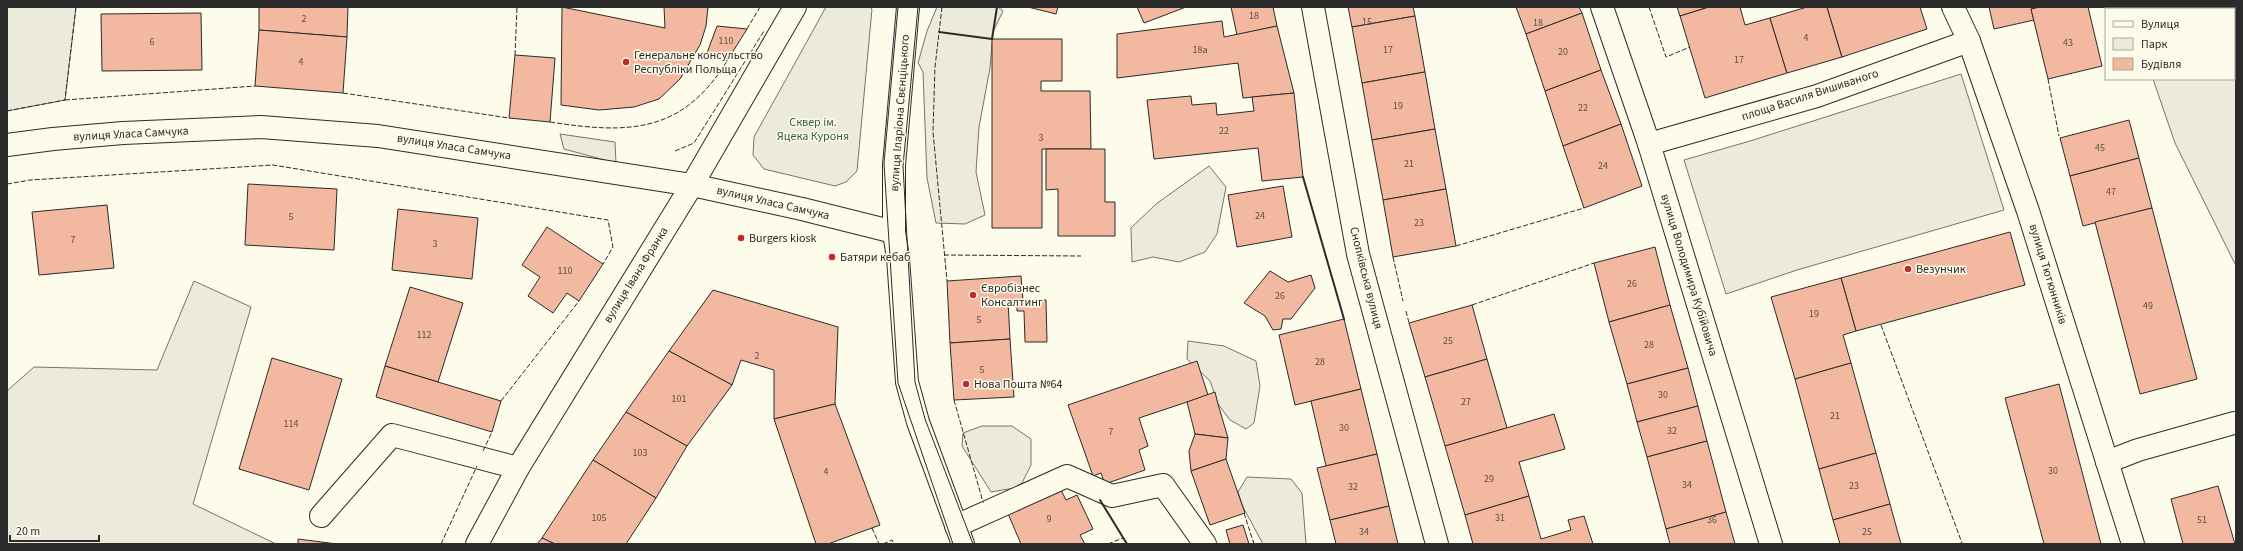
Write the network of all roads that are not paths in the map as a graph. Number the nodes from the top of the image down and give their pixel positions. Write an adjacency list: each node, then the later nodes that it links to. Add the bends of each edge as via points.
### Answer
1 (795, 7): 9 (street, вулиця Івана Франка)
2 (908, 7): 10 (street, вулиця Іларіона Свєнціцького, via 895,152)
3 (1314, 7): 18 (street, Снопківська вулиця, via 1358,254)
4 (1602, 7): 7 (street, вулиця Володимира Кубійовича)
5 (1953, 7): 6 (street, вулиця Тютюнників)
6 (1969, 41): 7 (street, площа Василя Вишиваного, via 1816,96); 12 (street, вулиця Тютюнників, via 2028,211)
7 (1650, 144): 19 (street, вулиця Володимира Кубійовича)
8 (7, 145): 9 (street, вулиця Уласа Самчука, via 123,133 261,127 378,136)
9 (692, 186): 10 (street, вулиця Уласа Самчука); 13 (street, вулиця Івана Франка)
10 (894, 232): 15 (street, вулиця Іларіона Свєнціцького, via 907,382 918,422)
11 (2234, 423): 12 (street, via 2138,450)
12 (2108, 462): 20 (street, вулиця Тютюнників)
13 (518, 468): 14 (street, via 392,435); 16 (street, вулиця Івана Франка)
14 (321, 516)
15 (960, 535): 17 (street, via 1067,476 1112,496 1163,485)
16 (477, 544)
17 (1205, 544)
18 (1437, 544)
19 (1771, 544)
20 (2133, 544)

